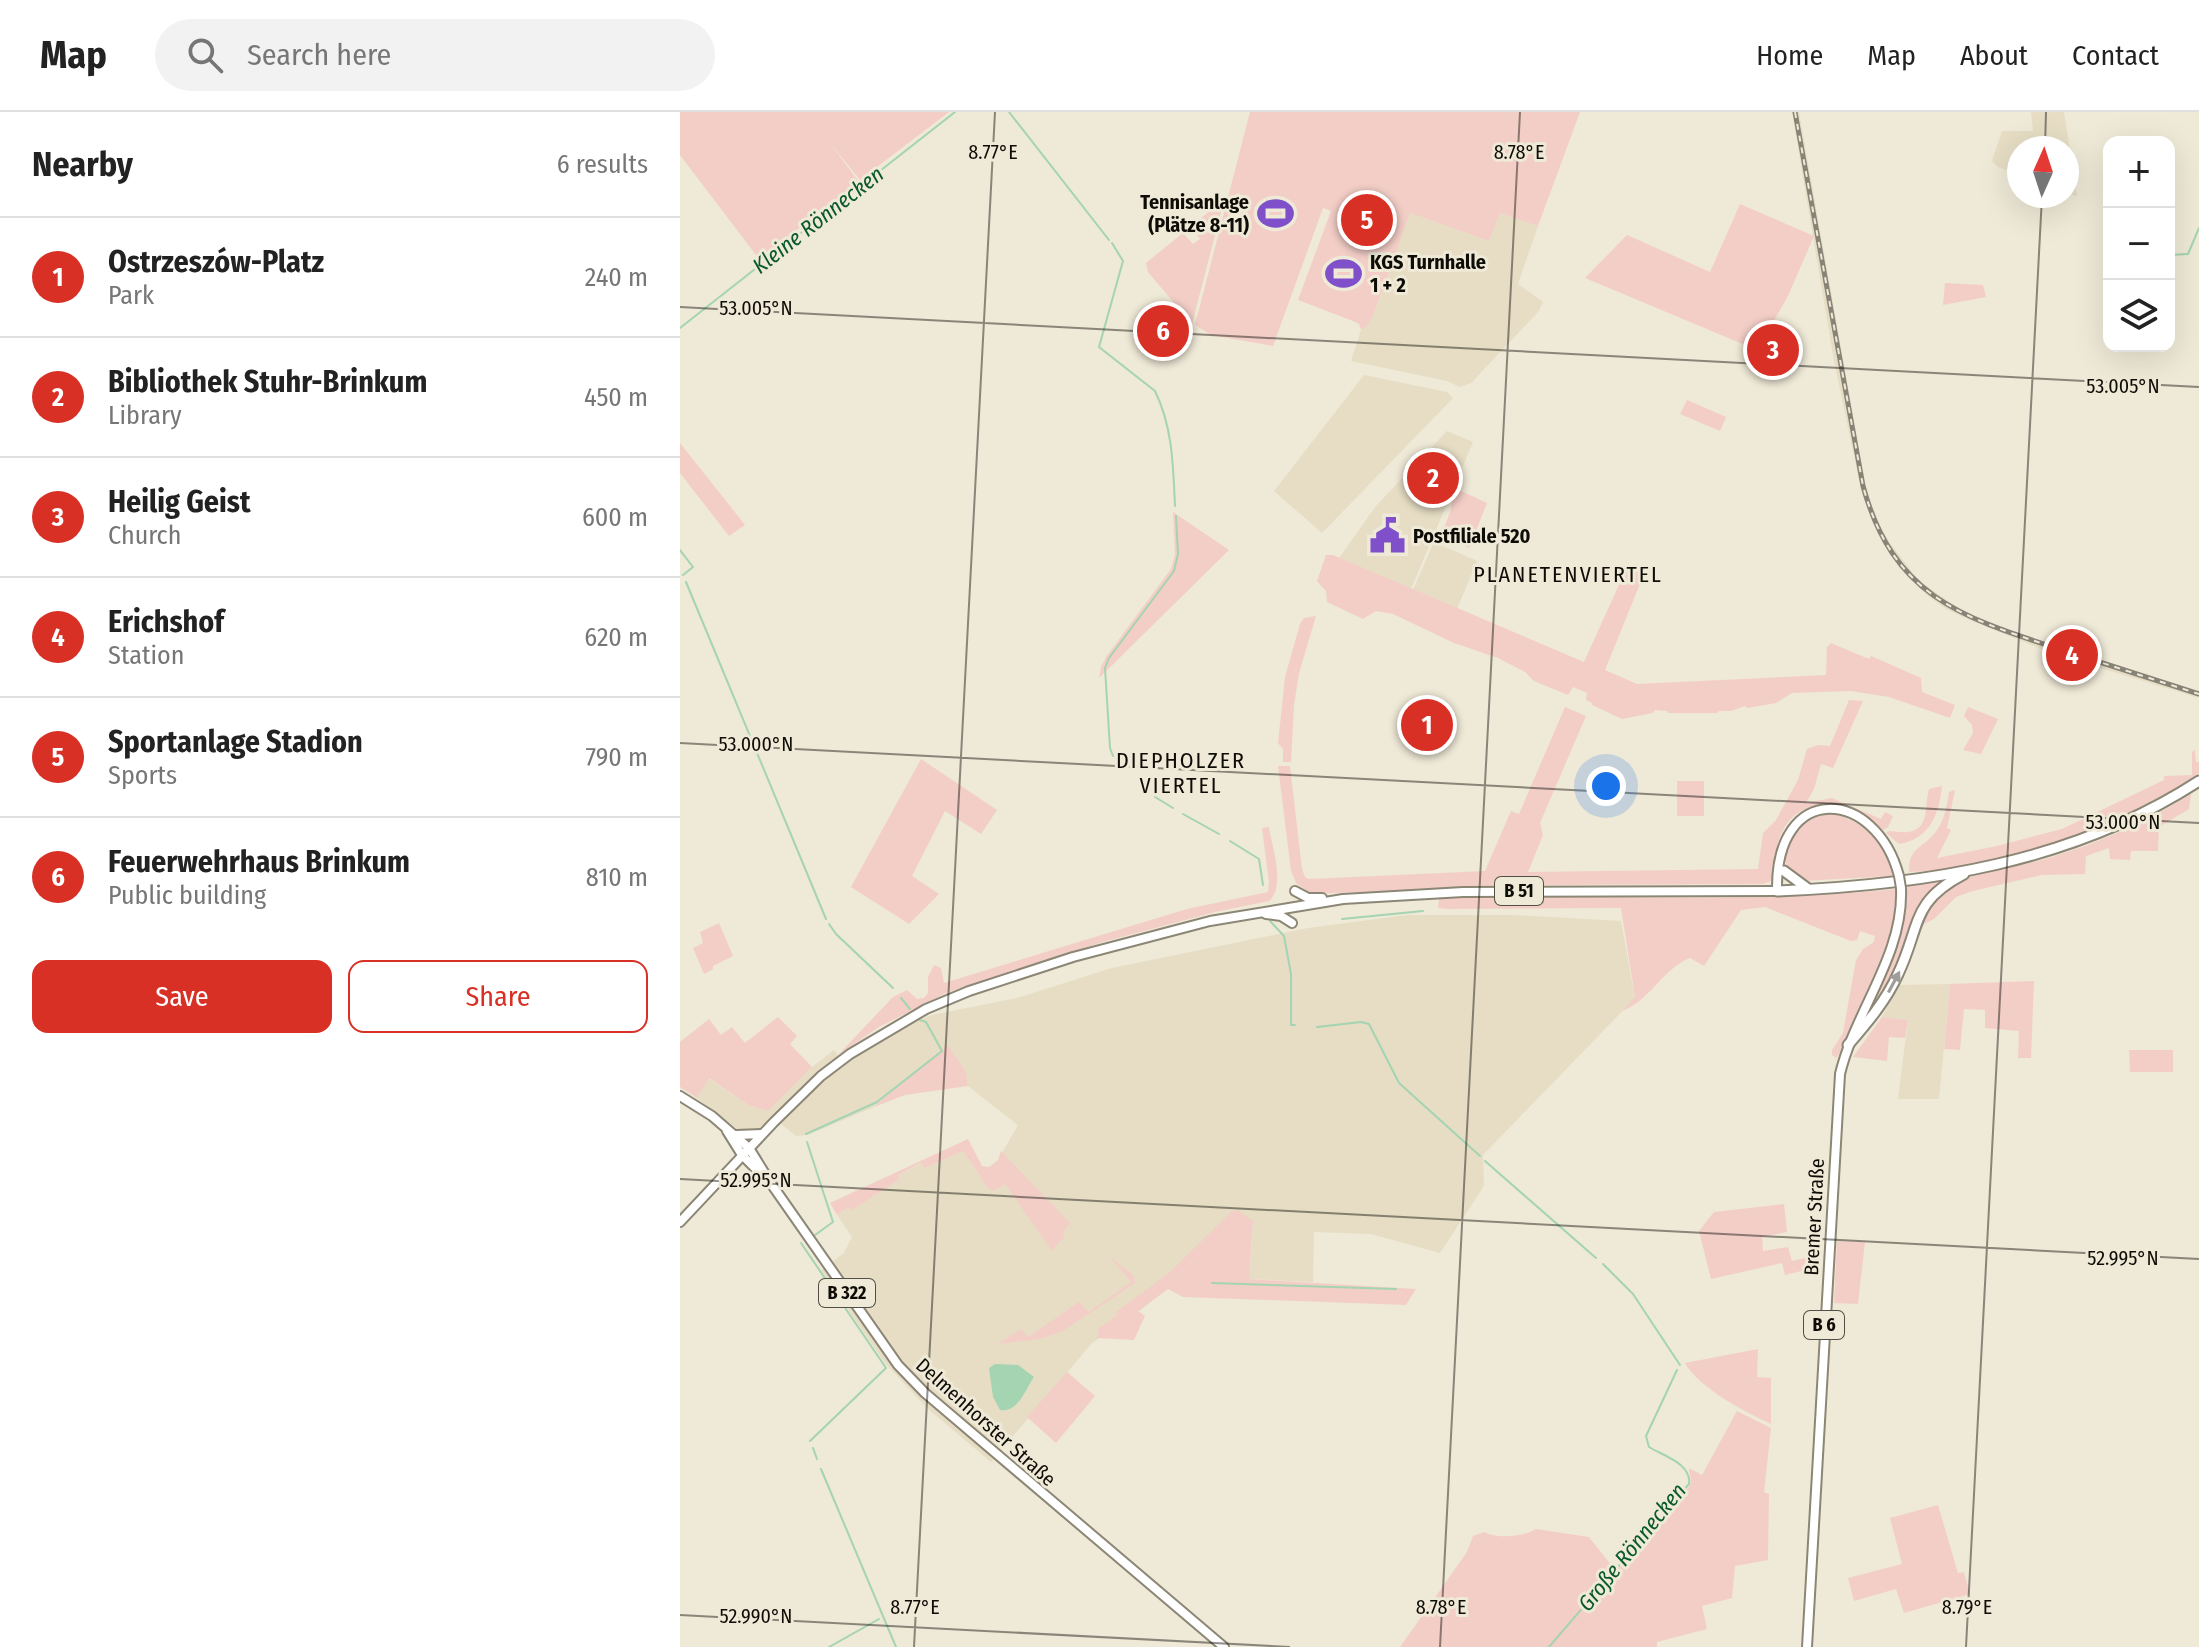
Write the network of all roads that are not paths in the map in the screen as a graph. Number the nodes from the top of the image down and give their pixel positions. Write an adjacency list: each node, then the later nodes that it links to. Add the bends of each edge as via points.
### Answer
1 (2199, 781): 3 (highway, B 6, via 2084,840)
2 (1782, 868): 4 (highway); 6 (main road, B 6, via 1783,884); 10 (main road, Bremer Straße / B 6, bridge, via 1792,827 1815,810 1832,809 1865,822 1890,851 1901,888 1899,920)
3 (1972, 870): 4 (highway, B 51); 10 (highway, B 6, one-way to 3, via 1891,989 1924,905 1937,889)
4 (1810, 889): 6 (highway, B 51)
5 (1295, 891): 7 (main road, B 51, via 1308,898)
6 (1777, 891): 7 (main road, B 51, via 1463,892)
7 (1343, 899): 8 (main road, B 51)
8 (1262, 911): 9 (main road); 13 (main road, B 51, via 1095,951 926,1009 831,1067)
9 (1292, 923)
10 (1848, 1045): 21 (main road, Bremer Straße / B 6, via 1835,1120)
11 (680, 1096): 12 (main road, Delmenhorster Straße / B 322)
12 (726, 1128): 14 (main road, Delmenhorster Straße / B 322); 15 (main road, Delmenhorster Straße / B 322)
13 (762, 1134): 14 (main road); 15 (main road, B 51)
14 (736, 1135): 15 (main road, Delmenhorster Straße / B 322)
15 (745, 1152): 16 (main road, Delmenhorster Straße / B 322); 17 (main road, B 51); 18 (main road, Delmenhorster Straße / B 322)
16 (755, 1168): 17 (main road); 18 (main road, Delmenhorster Straße / B 322)
17 (729, 1170): 19 (main road, B 51)
18 (770, 1182): 20 (main road, Delmenhorster Straße / B 322, via 898,1365 927,1395)
19 (680, 1222)
20 (1224, 1647)
21 (1807, 1647)

